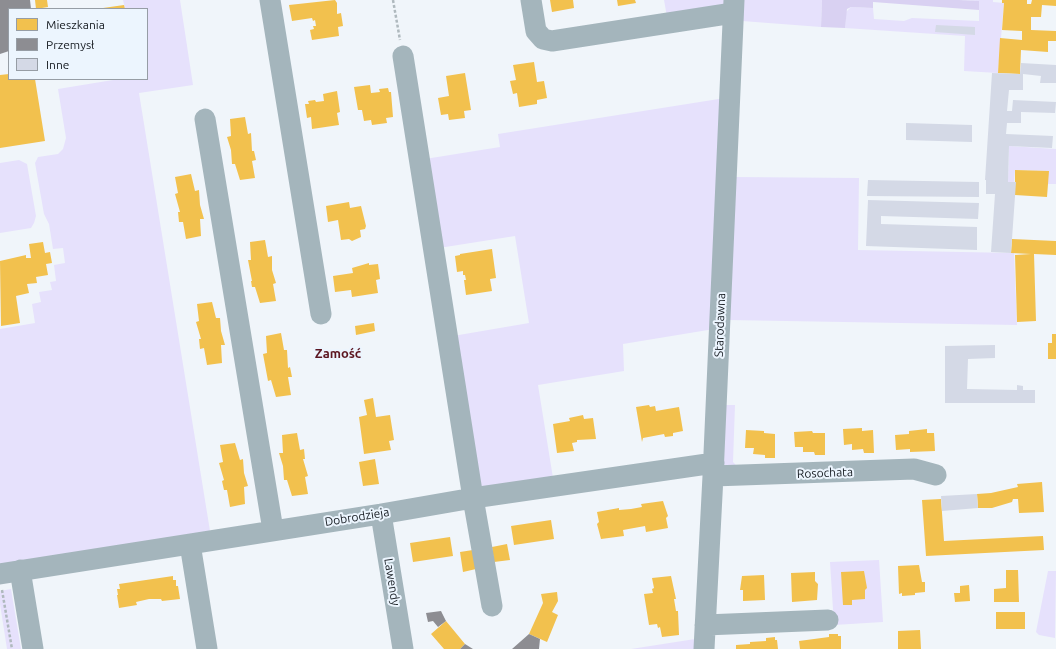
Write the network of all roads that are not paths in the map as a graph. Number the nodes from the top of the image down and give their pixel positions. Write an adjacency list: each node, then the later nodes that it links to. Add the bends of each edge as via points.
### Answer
1 (270, 0): 6 (street)
2 (531, 0): 3 (street, via 536,31 542,39 552,42)
3 (734, 6): 7 (street, Starodawna)
4 (403, 56): 9 (street)
5 (205, 119): 11 (street)
6 (321, 314)
7 (714, 470): 8 (street, Rosochata, via 914,469); 9 (street, Dobrodzieja); 16 (street, Starodawna)
8 (936, 475)
9 (473, 498): 10 (street, Dobrodzieja); 14 (street)
10 (382, 514): 11 (street, Dobrodzieja); 19 (street, Lawendy)
11 (273, 530): 12 (street, Dobrodzieja)
12 (190, 544): 13 (street, Dobrodzieja); 18 (street)
13 (7, 576): 17 (street)
14 (492, 606)
15 (828, 620): 16 (street)
16 (705, 625): 20 (street, Starodawna)
17 (33, 649)
18 (207, 649)
19 (403, 649)
20 (704, 649)

